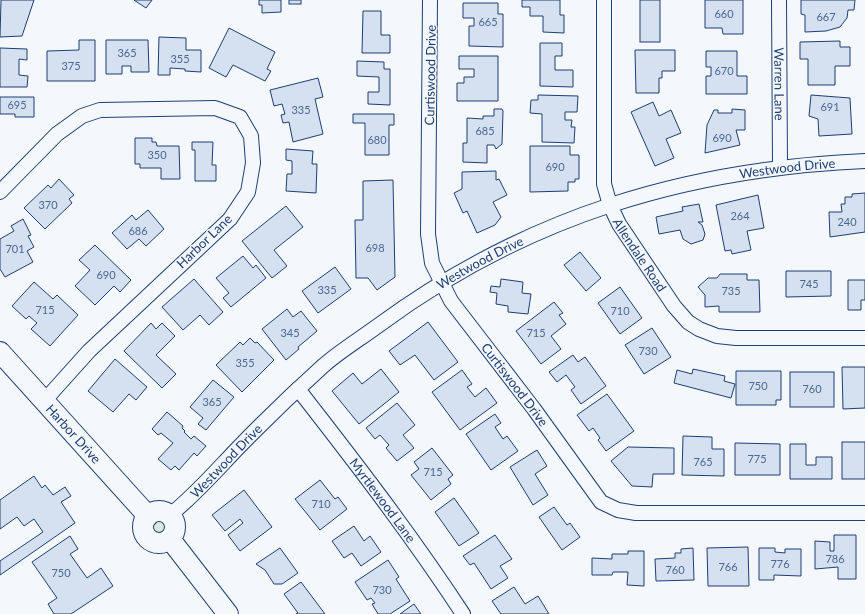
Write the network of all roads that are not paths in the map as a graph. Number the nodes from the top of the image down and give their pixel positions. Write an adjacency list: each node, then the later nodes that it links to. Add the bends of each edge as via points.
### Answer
1 (430, 0): 8 (street, Curtiswood Drive, via 428,234 432,263)
2 (604, 0): 7 (street, Allendale Road, via 604,184)
3 (780, 0): 5 (street, Warren Lane)
4 (865, 161): 5 (street, Westwood Drive)
5 (780, 167): 7 (street, Westwood Drive, via 687,183)
6 (0, 192): 12 (street, Harbor Lane, via 57,134 82,116 100,110 215,108 240,117 251,136 252,163 248,192 230,219 89,351)
7 (610, 205): 8 (street, Westwood Drive, via 577,216 510,245); 9 (street, Allendale Road, via 619,224 674,306 688,322 699,329 717,336 736,338)
8 (442, 283): 11 (street, Westwood Drive, via 408,304 326,364); 13 (street, Curtiswood Drive, via 452,301 602,502 618,510 636,513)
9 (865, 338)
10 (0, 352): 12 (street, Harbor Drive)
11 (298, 390): 15 (street, Westwood Drive); 18 (street, Myrtlewood Lane, via 371,483)
12 (44, 400): 14 (street, Harbor Drive)
13 (865, 513)
14 (148, 516): 15 (street, via 163,511); 16 (street, via 143,528 148,538 159,543)
15 (170, 516): 16 (street, via 175,524 175,531)
16 (170, 539): 17 (street)
17 (228, 614)
18 (462, 614)

